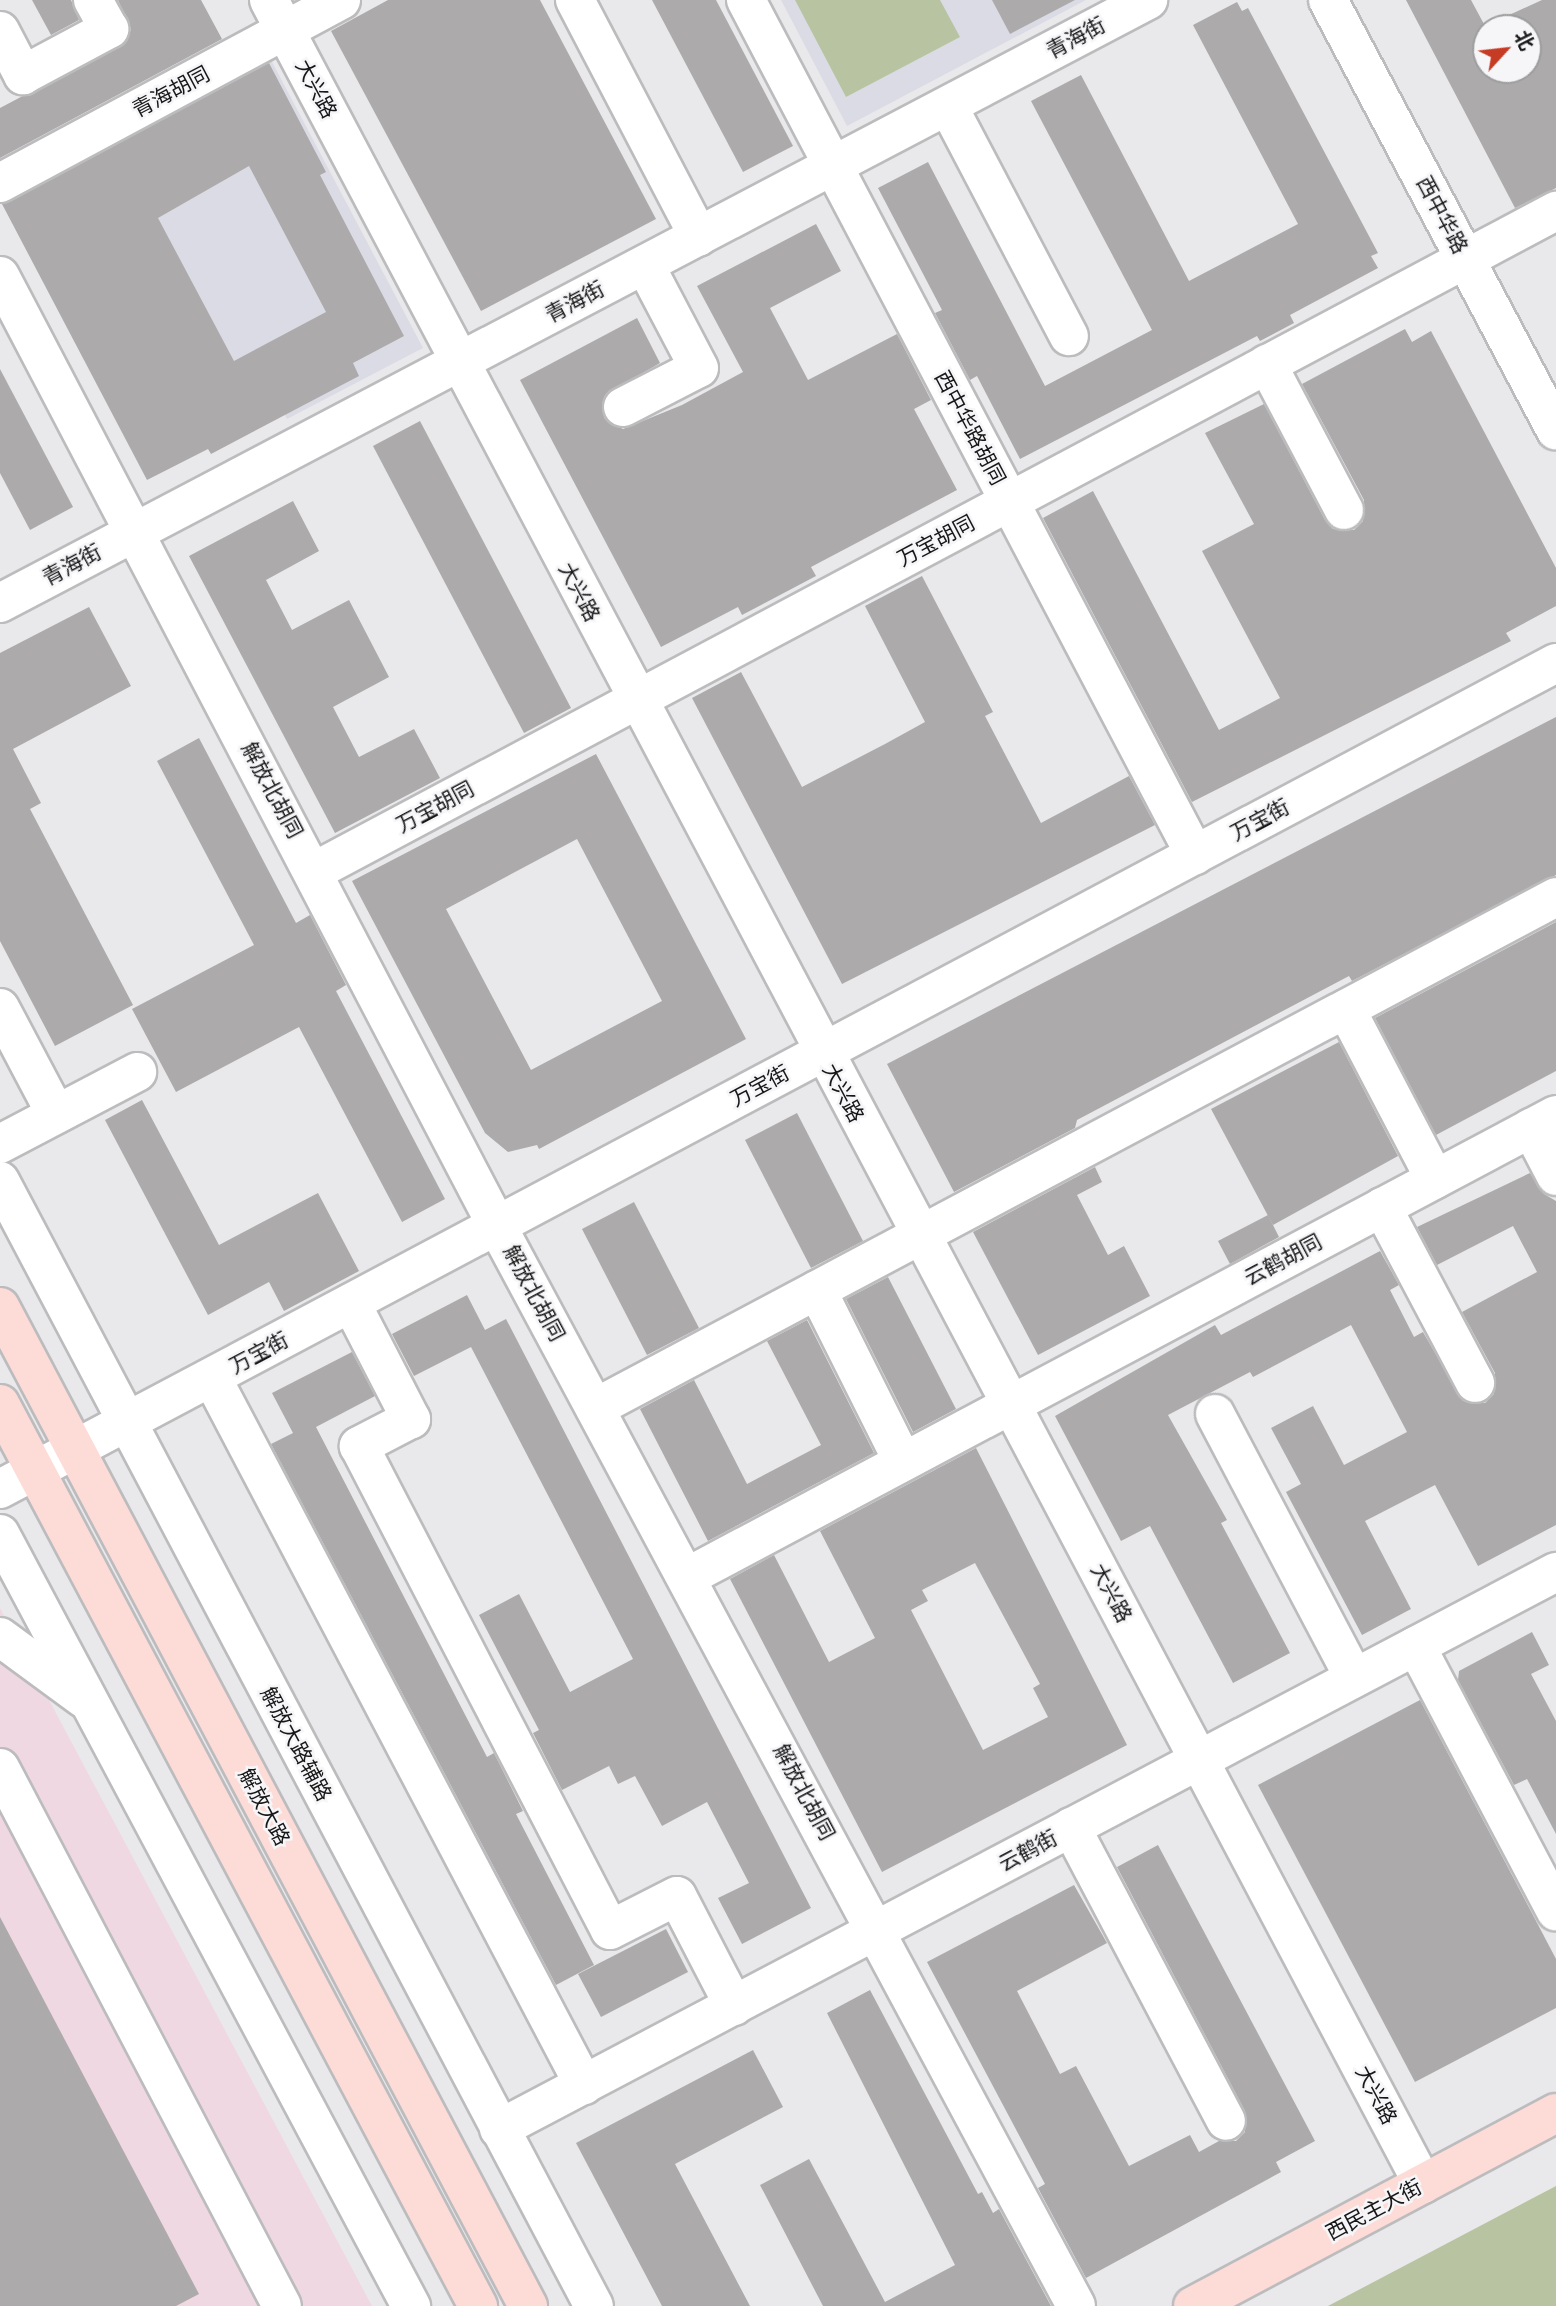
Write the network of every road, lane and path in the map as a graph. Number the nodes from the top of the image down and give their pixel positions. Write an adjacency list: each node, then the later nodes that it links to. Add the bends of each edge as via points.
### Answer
1 (93, 0): 8 (street, via 109,29 23,75)
2 (341, 0): 7 (street, 青海胡同)
3 (575, 0): 13 (street)
4 (746, 0): 10 (street, 西中华路胡同)
5 (1148, 0): 9 (street, 青海街)
6 (1328, 0): 14 (street, 西中华路)
7 (277, 16): 11 (street, 青海胡同); 18 (street, 大兴路)
8 (0, 32)
9 (948, 106): 10 (street, 青海街); 17 (street)
10 (833, 166): 13 (street, 青海街); 22 (street, 西中华路胡同)
11 (0, 183)
12 (1556, 211): 14 (street, 万宝胡同)
13 (699, 237): 15 (street, 青海街)
14 (1465, 259): 19 (street, 万宝胡同); 21 (street, 西中华路)
15 (645, 265): 18 (street, 青海街); 20 (street, via 699,368)
16 (0, 276): 24 (street, 解放北胡同)
17 (1069, 336)
18 (459, 363): 24 (street, 青海街); 27 (street, 大兴路)
19 (1267, 365): 22 (street, 万宝胡同); 23 (street)
20 (623, 407)
21 (1555, 425)
22 (1009, 502): 27 (street, 万宝胡同); 28 (street, 西中华路胡同)
23 (1344, 510)
24 (135, 532): 25 (street, 青海街); 29 (street, 解放北胡同)
25 (0, 603)
26 (1556, 663): 28 (street, 万宝街)
27 (636, 700): 29 (street, 万宝胡同); 33 (street, 大兴路)
28 (1195, 855): 33 (street, 万宝街)
29 (316, 871): 42 (street, 解放北胡同)
30 (1556, 897): 32 (street)
31 (0, 1008): 35 (street)
32 (1346, 1009): 39 (street); 43 (street)
33 (822, 1053): 42 (street, 万宝街); 43 (street, 大兴路)
34 (137, 1072): 35 (street)
35 (56, 1114): 37 (street)
36 (1543, 1121): 38 (street); 39 (street, 云鹤胡同)
37 (0, 1144)
38 (1556, 1176)
39 (1435, 1179): 41 (street, 云鹤胡同)
40 (0, 1181): 53 (street, 解放大路辅路)
41 (1382, 1207): 48 (street); 50 (street, 云鹤胡同)
42 (497, 1226): 45 (street, 万宝街); 51 (street, 解放北胡同)
43 (920, 1236): 44 (street); 50 (street, 大兴路)
44 (817, 1290): 51 (street); 55 (street)
45 (352, 1303): 47 (street, 万宝街); 70 (street, via 411,1419 359,1446 610,1930 677,1896)
46 (0, 1307): 54 (main road, 解放大路)
47 (212, 1378): 53 (street, 万宝街); 71 (street)
48 (1475, 1383)
49 (0, 1404): 56 (main road)
50 (1010, 1405): 55 (street, 云鹤胡同); 65 (street, 大兴路)
51 (595, 1408): 59 (street, 解放北胡同)
52 (1215, 1413): 63 (street)
53 (127, 1423): 54 (street, 万宝街); 74 (street, 解放大路辅路)
54 (75, 1449): 56 (street, 万宝街); 79 (main road, 解放大路)
55 (903, 1462): 59 (street, 云鹤胡同)
56 (35, 1471): 57 (street, 万宝街); 78 (main road)
57 (0, 1489)
58 (0, 1534): 64 (street)
59 (687, 1577): 69 (street, 解放北胡同)
60 (1554, 1579): 62 (street, 云鹤街)
61 (0, 1637): 64 (street)
62 (1416, 1646): 63 (street, 云鹤街); 68 (street)
63 (1354, 1678): 65 (street, 云鹤街)
64 (90, 1702): 77 (street)
65 (1200, 1760): 67 (street, 云鹤街); 75 (street, 大兴路)
66 (0, 1768): 76 (street)
67 (1072, 1828): 69 (street, 云鹤街); 73 (street)
68 (1556, 1910)
69 (878, 1930): 70 (street, 云鹤街); 81 (street, 解放北胡同)
70 (734, 2006): 71 (street, 云鹤街)
71 (583, 2085): 74 (street, 云鹤街)
72 (1556, 2113): 75 (main road, 西民主大街)
73 (1226, 2121)
74 (499, 2129): 80 (street, 解放大路辅路)
75 (1423, 2184): 82 (main road, 西民主大街)
76 (282, 2306)
77 (411, 2306)
78 (478, 2306)
79 (528, 2306)
80 (594, 2306)
81 (1076, 2306)
82 (1193, 2306)

